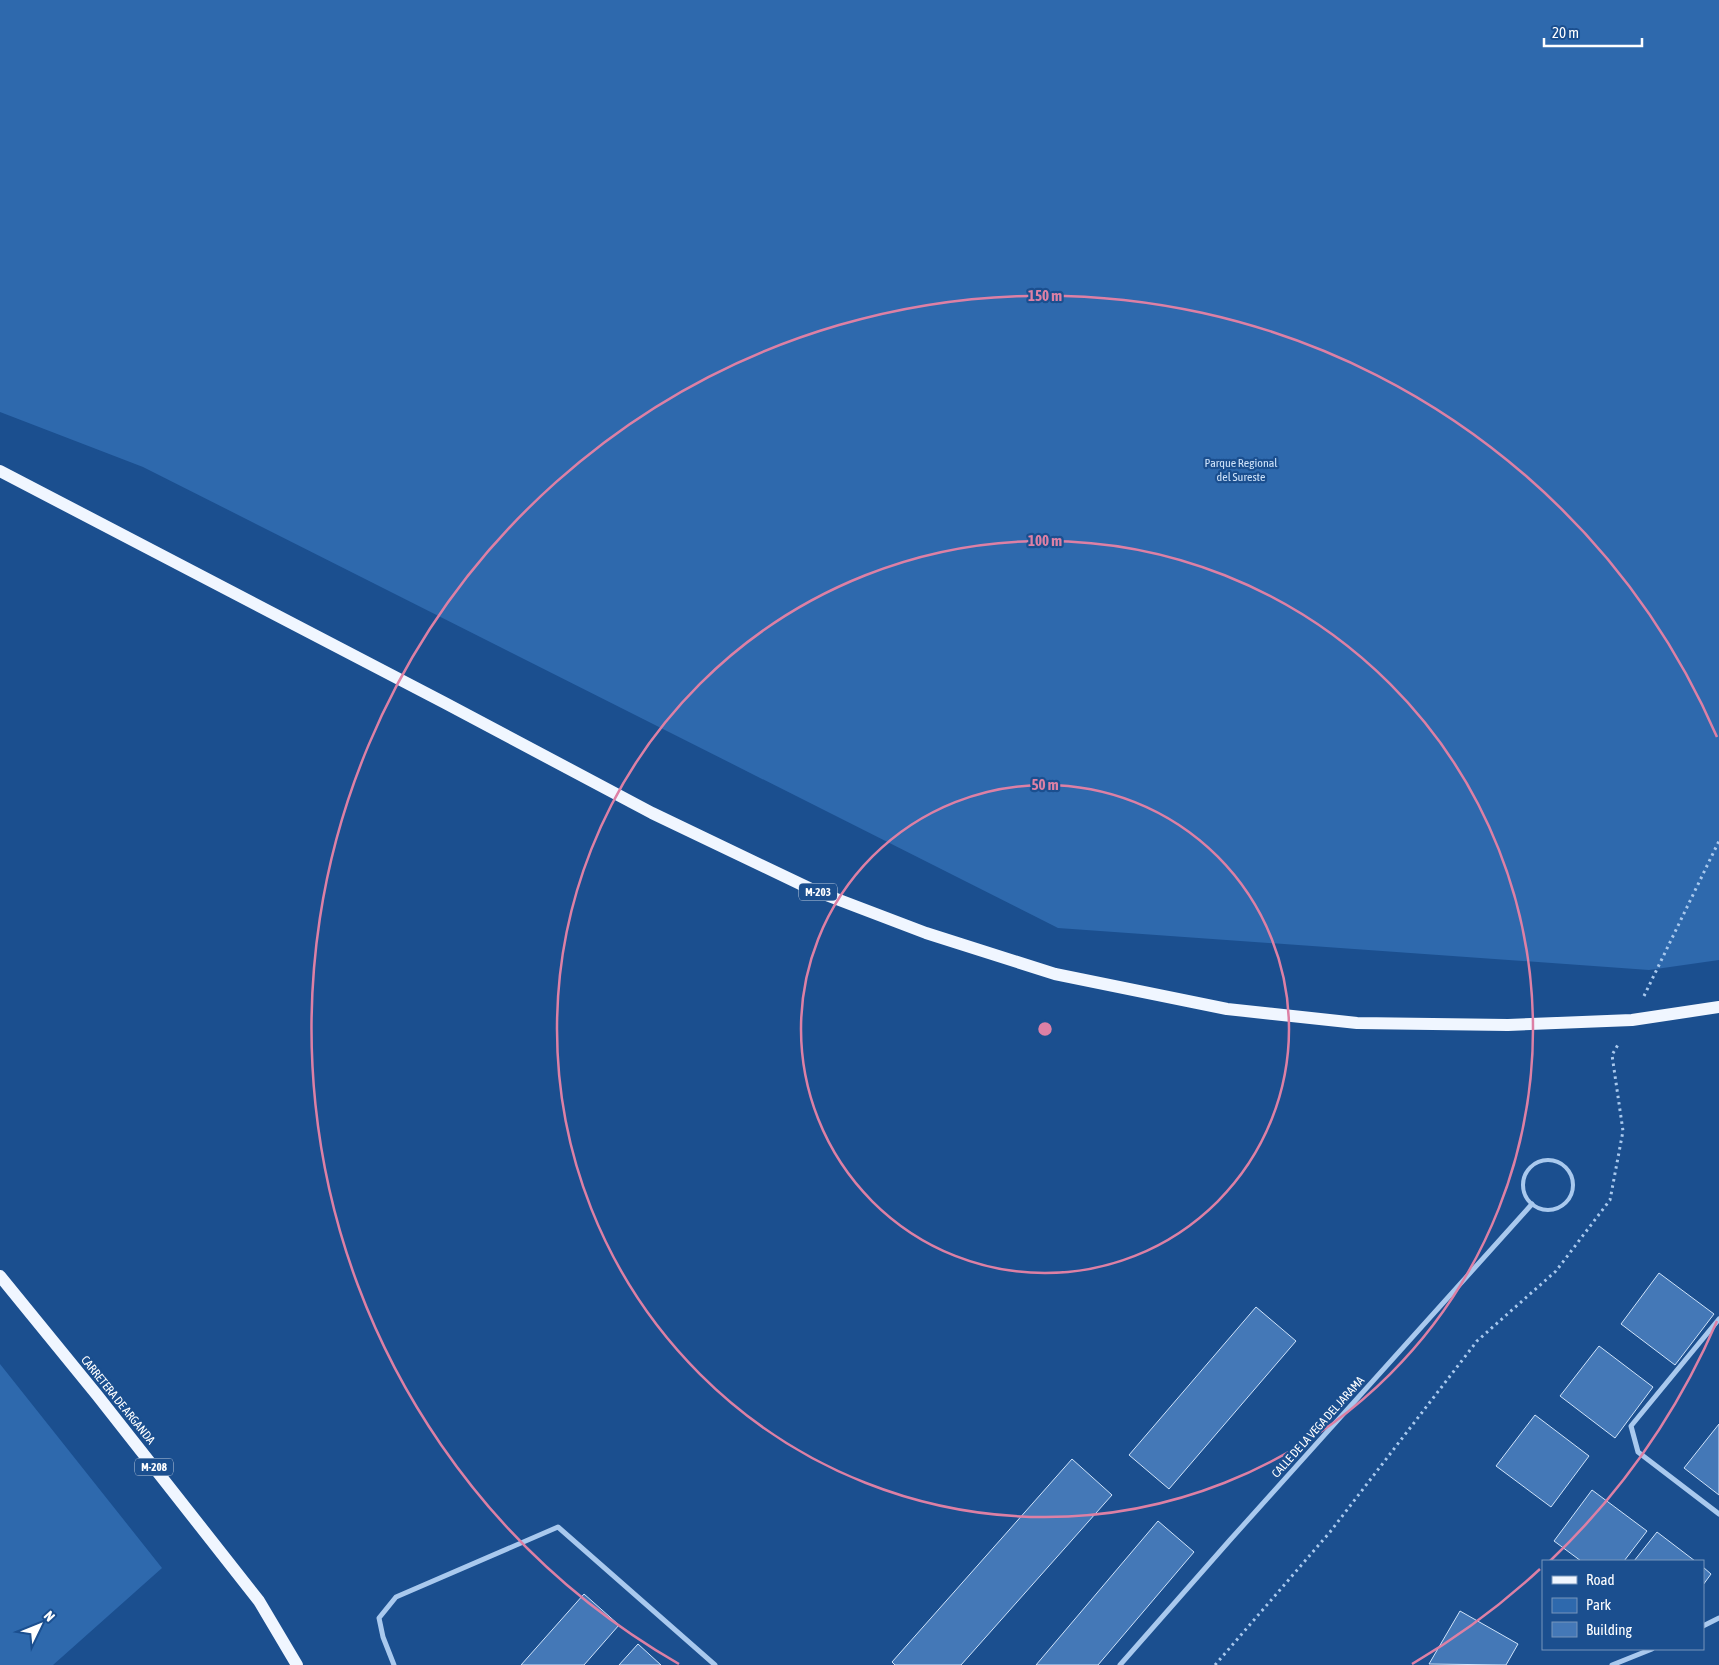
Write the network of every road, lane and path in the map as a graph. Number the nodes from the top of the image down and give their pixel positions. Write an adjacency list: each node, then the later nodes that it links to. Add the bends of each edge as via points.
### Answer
1 (0, 471): 4 (main road, M-203, via 652,813 813,890 926,933 1055,974 1228,1009 1357,1023 1508,1025)
2 (1719, 841): 4 (path)
3 (1719, 1007): 4 (main road, M-203)
4 (1632, 1020): 16 (path, via 1612,1055 1623,1131 1610,1200 1556,1271 1477,1341 1330,1532)
5 (1532, 1204): 5 (lane, via 1538,1208 1554,1209 1568,1201 1572,1178 1563,1165 1556,1161 1539,1161 1526,1172 1523,1189); 15 (street, CALLE DE LA VEGA DEL JARAMA)
6 (0, 1276): 12 (main road, CARRETERA DE ARGANDA / M-208, via 259,1601)
7 (1719, 1319): 8 (street, via 1631,1426 1638,1452)
8 (1719, 1514)
9 (1719, 1618): 10 (street)
10 (1704, 1626)
11 (1650, 1650): 17 (street)
12 (298, 1665)
13 (394, 1665): 14 (street, via 379,1618 396,1597 558,1527)
14 (715, 1665)
15 (1120, 1665)
16 (1215, 1665)
17 (1612, 1665)

